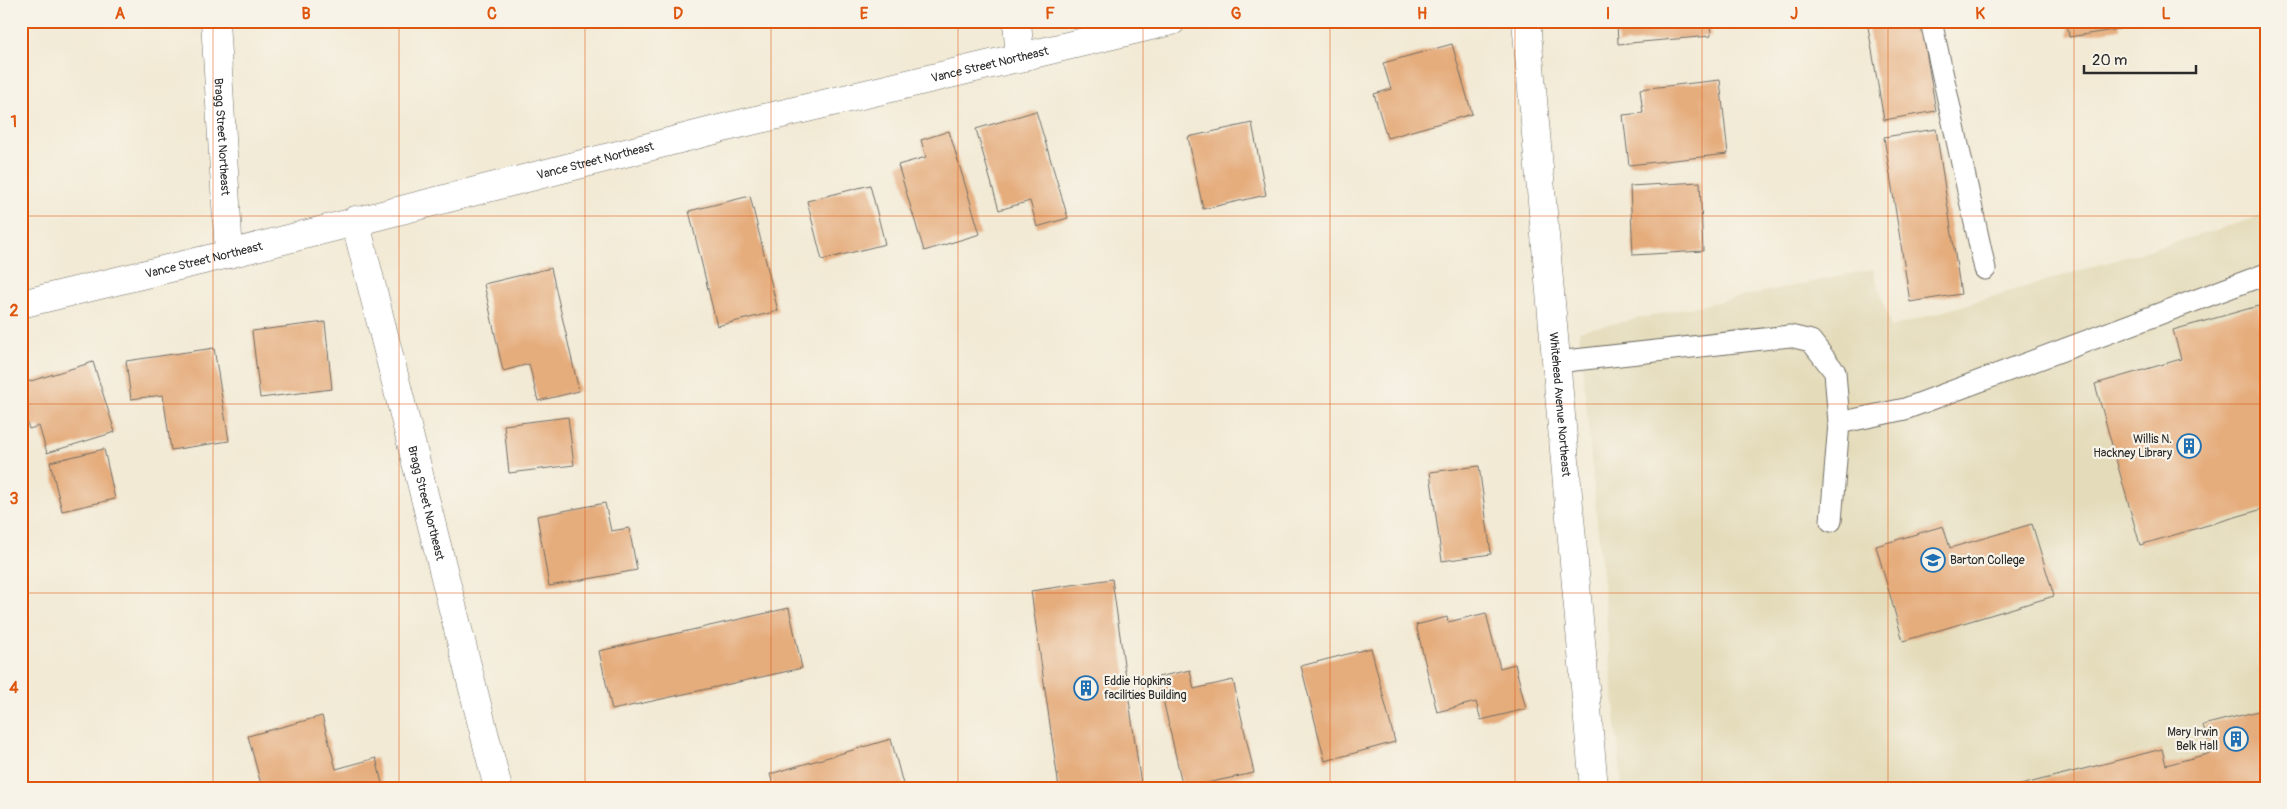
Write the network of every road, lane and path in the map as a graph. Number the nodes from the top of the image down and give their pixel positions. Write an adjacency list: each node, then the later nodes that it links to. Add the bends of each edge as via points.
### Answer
1 (215, 21): 8 (street, Bragg Street Northeast)
2 (1017, 21): 6 (street)
3 (1172, 21): 6 (street, Vance Street Northeast)
4 (1526, 21): 12 (street, Whitehead Avenue Northeast)
5 (1931, 21): 9 (lane)
6 (1020, 59): 7 (street, Vance Street Northeast, via 731,126)
7 (355, 220): 8 (street, Vance Street Northeast); 15 (street, Bragg Street Northeast)
8 (229, 254): 11 (street, Vance Street Northeast)
9 (1986, 269)
10 (2266, 274): 13 (lane, via 1905,409)
11 (21, 304)
12 (1557, 362): 13 (lane, via 1790,336 1811,341 1835,372); 16 (street, Whitehead Avenue Northeast)
13 (1839, 423): 14 (lane)
14 (1831, 521)
15 (498, 788)
16 (1594, 788)

